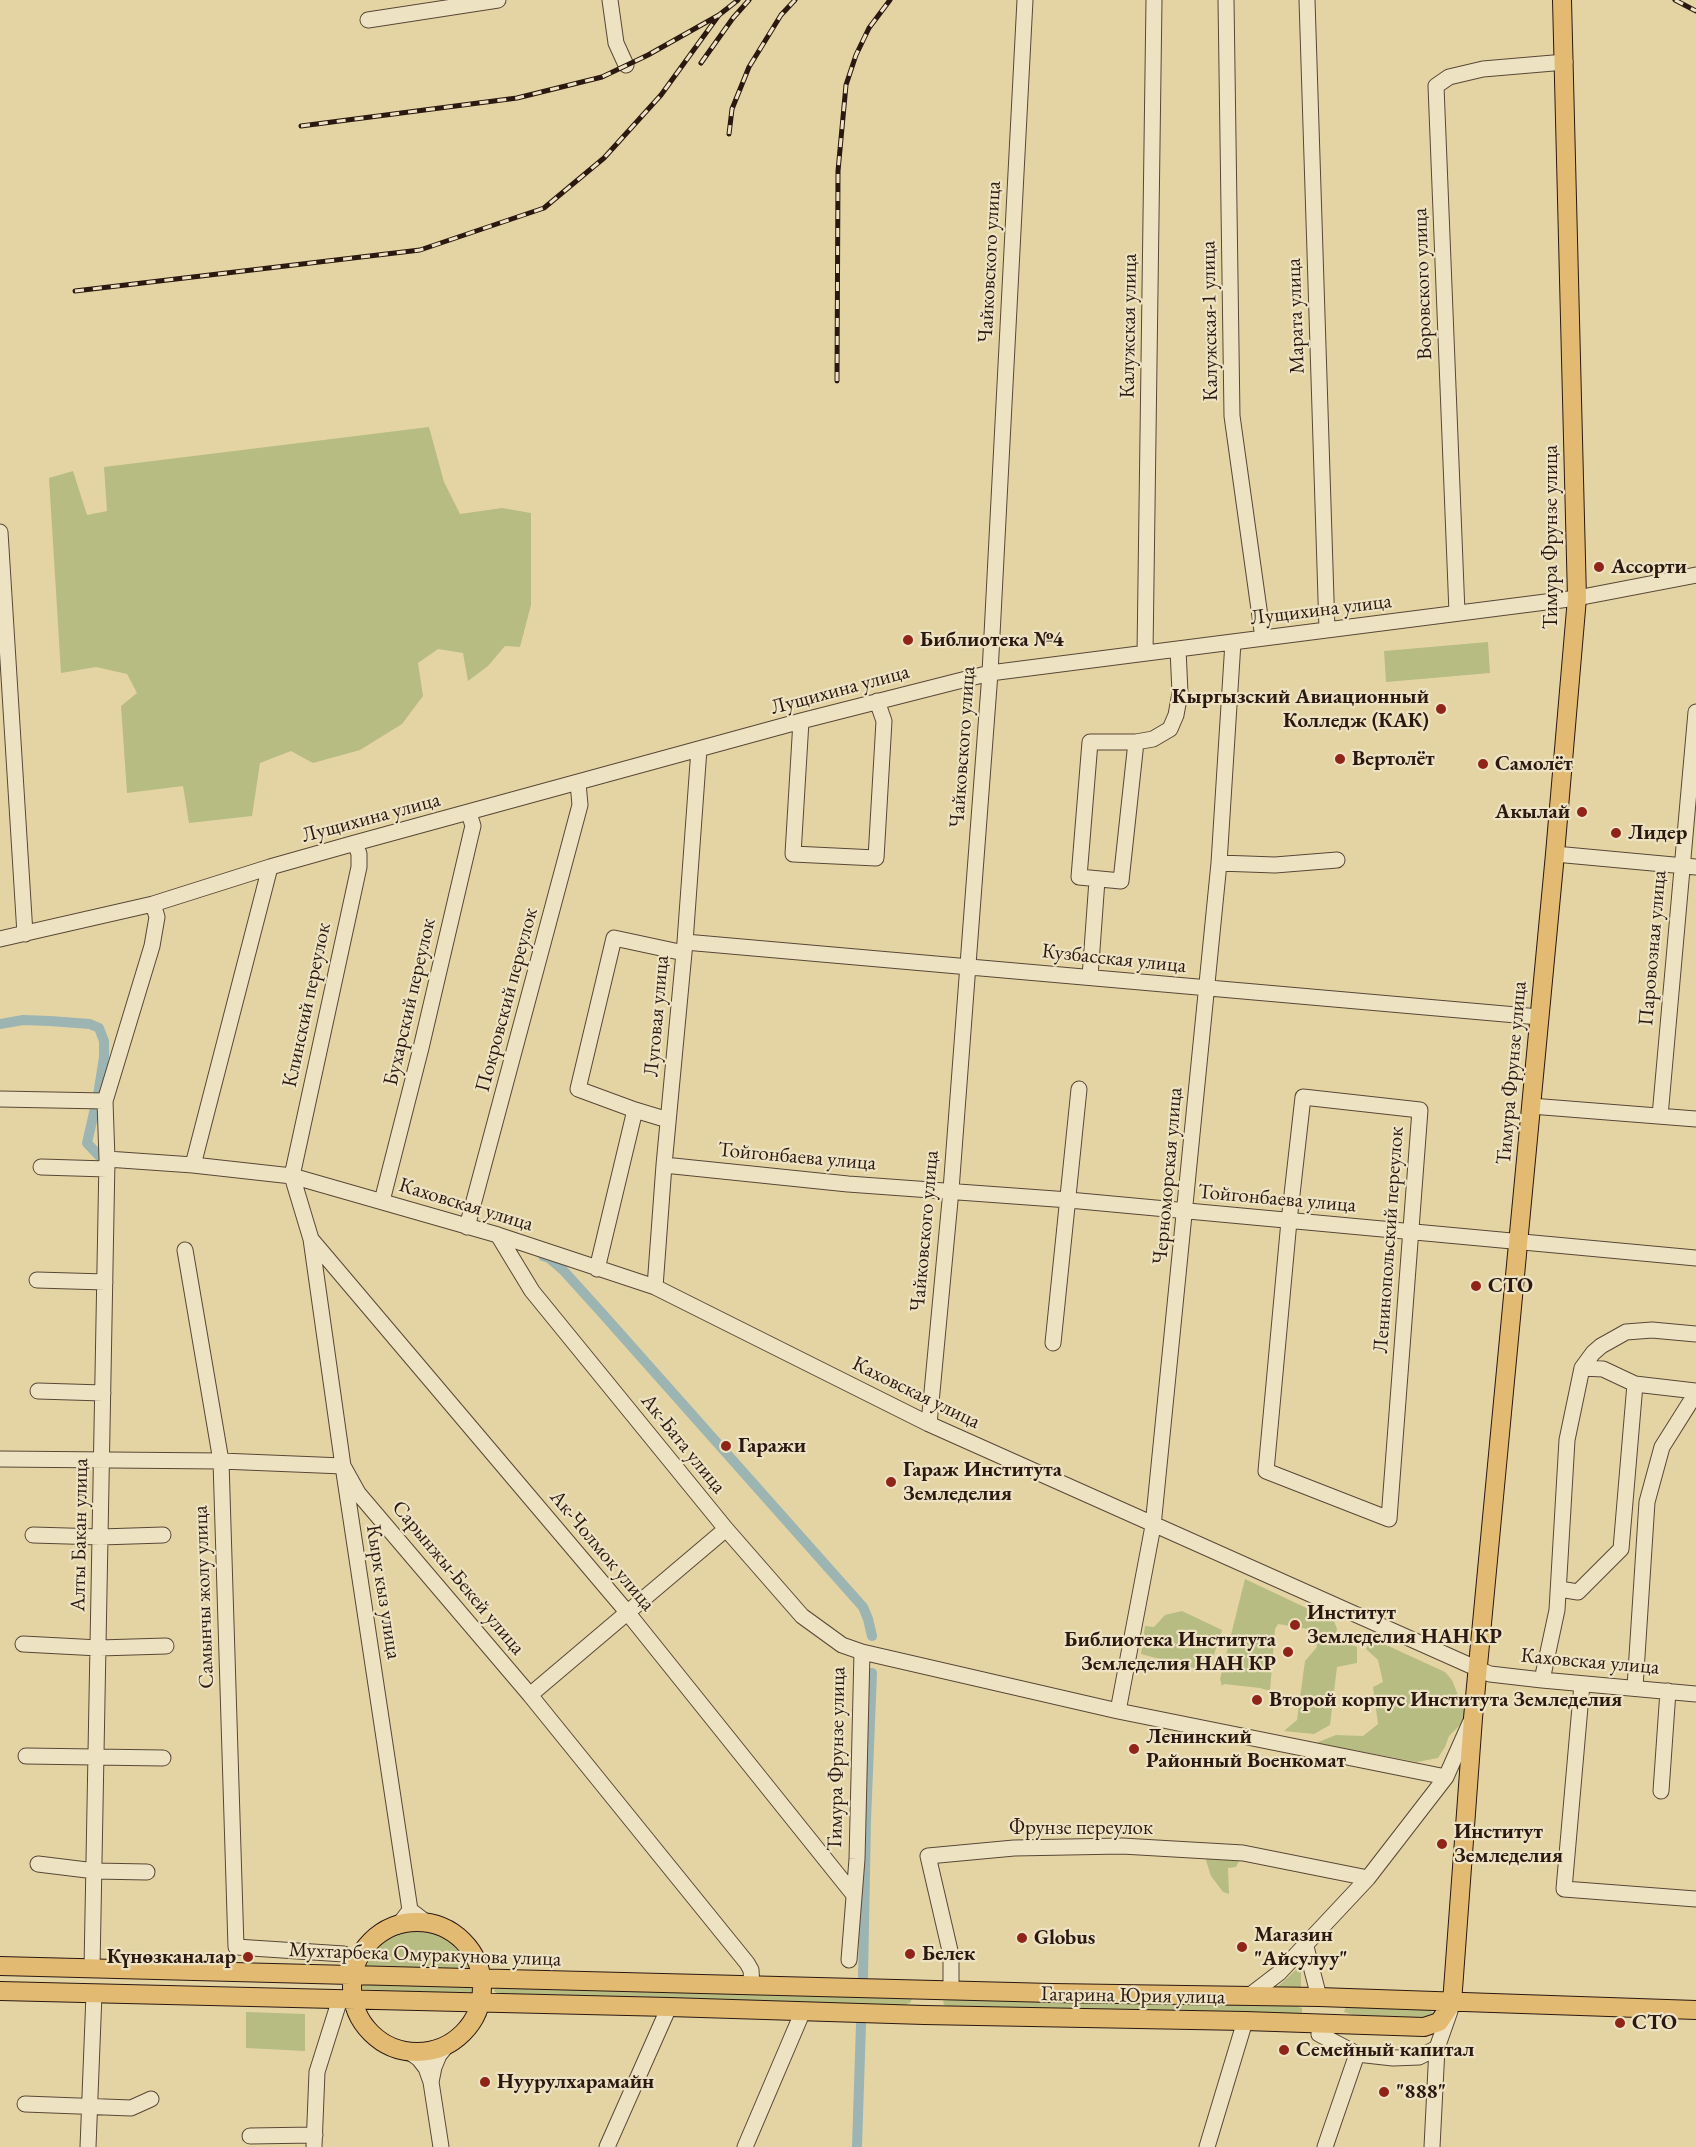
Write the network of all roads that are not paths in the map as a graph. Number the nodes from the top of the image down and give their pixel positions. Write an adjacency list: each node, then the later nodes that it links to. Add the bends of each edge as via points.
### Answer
1 (610, 0): 10 (street, via 616,44)
2 (1025, 0): 20 (street, Чайковского улица)
3 (1154, 0): 19 (street, Калужская улица)
4 (1226, 0): 16 (street, Калужская-1 улица, via 1233,416)
5 (1307, 0): 15 (street, Марата улица)
6 (1562, 0): 9 (main road, Тимура Фрунзе улица)
7 (490, 1): 8 (street)
8 (368, 20)
9 (1564, 62): 13 (main road, Тимура Фрунзе улица); 14 (street, Воровского улица, via 1483,69 1449,76 1436,86)
10 (626, 65)
11 (0, 532): 36 (street)
12 (1696, 575): 13 (street, Лущихина улица)
13 (1577, 598): 14 (street, Лущихина улица); 29 (main road, Тимура Фрунзе улица)
14 (1457, 614): 15 (street, Лущихина улица)
15 (1328, 630): 16 (street, Лущихина улица)
16 (1263, 638): 17 (street, Лущихина улица)
17 (1233, 642): 18 (street, Лущихина улица); 31 (street, Черноморская улица)
18 (1178, 649): 19 (street, Лущихина улица); 24 (street, via 1180,693 1173,724 1164,734)
19 (1145, 653): 20 (street, Лущихина улица)
20 (990, 673): 21 (street, Лущихина улица); 39 (street, Чайковского улица)
21 (877, 701): 23 (street, Лущихина улица); 23 (street, via 884,721 876,858 793,854)
22 (1696, 712): 33 (street, Паровозная улица)
23 (801, 721): 25 (street, Лущихина улица)
24 (1136, 742): 34 (street, via 1121,881); 34 (street, via 1090,742 1078,877)
25 (699, 749): 26 (street, Лущихина улица); 38 (street, Луговая улица)
26 (578, 783): 27 (street, Лущихина улица); 61 (street, Покровский переулок, via 580,805)
27 (469, 813): 28 (street, Лущихина улица); 58 (street, Бухарский переулок, via 473,826)
28 (356, 843): 32 (street, Лущихина улица); 55 (street, Клинский переулок, via 359,867)
29 (1555, 854): 33 (street); 42 (main road, Тимура Фрунзе улица)
30 (1337, 860): 31 (street, via 1275,865)
31 (1219, 863): 41 (street, Черноморская улица)
32 (270, 867): 35 (street, Лущихина улица); 52 (street)
33 (1689, 867): 48 (street, Паровозная улица)
34 (1097, 880): 40 (street)
35 (153, 904): 36 (street, Лущихина улица); 45 (street, via 157,917 153,946)
36 (26, 934): 37 (street, Лущихина улица)
37 (0, 939)
38 (685, 948): 39 (street, Кузбасская улица); 47 (street, Кузбасская улица, via 614,938 578,1089); 50 (street, Луговая улица)
39 (967, 966): 40 (street, Кузбасская улица); 56 (street, Чайковского улица)
40 (1090, 977): 41 (street, Кузбасская улица)
41 (1206, 989): 42 (street, Кузбасская улица); 59 (street, Черноморская улица)
42 (1539, 1017): 46 (main road, Тимура Фрунзе улица)
43 (1079, 1089): 57 (street)
44 (0, 1099): 45 (street)
45 (105, 1101): 51 (street, Алты Бакан улица)
46 (1531, 1106): 48 (street); 65 (main road, Тимура Фрунзе улица)
47 (635, 1110): 50 (street); 68 (street)
48 (1660, 1116): 49 (street)
49 (1696, 1119)
50 (668, 1120): 53 (street, Луговая улица)
51 (107, 1164): 52 (street, Каховская улица); 54 (street, Каховская улица); 70 (street, Алты Бакан улица)
52 (194, 1165): 55 (street, Каховская улица)
53 (664, 1165): 56 (street, Тойгонбаева улица); 71 (street, Луговая улица)
54 (41, 1167)
55 (292, 1176): 58 (street, Каховская улица); 64 (street, Кырк кыз улица)
56 (951, 1190): 57 (street, Тойгонбаева улица); 79 (street, Чайковского улица)
57 (1069, 1200): 59 (street, Тойгонбаева улица); 73 (street)
58 (382, 1201): 61 (street, Каховская улица)
59 (1186, 1211): 60 (street, Тойгонбаева улица); 84 (street, Черноморская улица)
60 (1289, 1221): 62 (street, Тойгонбаева улица); 62 (street, Ленинопольский переулок, via 1303,1097 1420,1110); 62 (street, Ленинопольский переулок, via 1266,1471 1389,1519)
61 (467, 1227): 63 (street, Каховская улица)
62 (1410, 1232): 65 (street, Тойгонбаева улица)
63 (498, 1235): 68 (street, Каховская улица); 85 (street, Ак-Бата улица, via 532,1291)
64 (311, 1239): 83 (street, Кырк кыз улица); 90 (street, Ак-Чолмок улица)
65 (1518, 1243): 67 (street, Тойгонбаева улица); 95 (main road, Тимура Фрунзе улица)
66 (185, 1250): 82 (street, Самынчы жолу улица)
67 (1696, 1258)
68 (597, 1269): 71 (street, Каховская улица)
69 (37, 1280): 70 (street)
70 (105, 1282): 78 (street, Алты Бакан улица)
71 (655, 1287): 79 (street, Каховская улица)
72 (1696, 1334): 74 (street, via 1626,1332 1601,1346)
73 (1053, 1343)
74 (1582, 1368): 75 (street, via 1603,1369); 89 (street, via 1567,1440)
75 (1635, 1384): 77 (street); 89 (street, via 1621,1549 1578,1592)
76 (38, 1391): 78 (street)
77 (1696, 1392): 98 (street, via 1662,1447 1647,1502)
78 (103, 1393): 81 (street, Алты Бакан улица)
79 (929, 1425): 84 (street, Каховская улица)
80 (0, 1459): 81 (street)
81 (102, 1461): 82 (street); 88 (street, Алты Бакан улица)
82 (221, 1461): 83 (street); 122 (street, Самынчы жолу улица, via 236,1947 344,1954 351,1961)
83 (343, 1466): 101 (street, Сарынжы-Бекей улица, via 358,1493); 115 (street, Кырк кыз улица)
84 (1153, 1526): 95 (street, Каховская улица); 102 (street, Черноморская улица)
85 (726, 1529): 90 (street); 94 (street, Ак-Бата улица, via 802,1616 842,1645)
86 (33, 1535): 88 (street)
87 (163, 1535): 88 (street)
88 (101, 1537): 93 (street, Алты Бакан улица)
89 (1559, 1589): 96 (street)
90 (627, 1612): 101 (street); 113 (street, Ак-Чолмок улица)
91 (23, 1644): 93 (street)
92 (166, 1646): 93 (street)
93 (99, 1648): 105 (street, Алты Бакан улица)
94 (862, 1652): 102 (street, Тимура Фрунзе улица); 113 (street, Тимура Фрунзе улица)
95 (1478, 1669): 96 (street, Каховская улица); 103 (main road, Тимура Фрунзе улица)
96 (1542, 1680): 97 (street, Каховская улица)
97 (1582, 1684): 98 (street, Каховская улица); 114 (street, via 1564,1889)
98 (1635, 1687): 99 (street, Каховская улица)
99 (1668, 1690): 100 (street, Каховская улица); 108 (street)
100 (1696, 1694)
101 (530, 1695): 124 (street, Сарынжы-Бекей улица, via 747,1963)
102 (1118, 1711): 107 (street, Тимура Фрунзе улица)
103 (1473, 1718): 107 (street); 133 (main road, Тимура Фрунзе улица)
104 (26, 1756): 105 (street)
105 (97, 1757): 106 (street); 110 (street, Алты Бакан улица)
106 (163, 1758)
107 (1446, 1777): 112 (street)
108 (1661, 1791)
109 (38, 1864): 110 (street)
110 (95, 1871): 111 (street); 121 (street, Алты Бакан улица)
111 (147, 1872)
112 (1368, 1878): 118 (street); 126 (street, Фрунзе переулок, via 1243,1853 1122,1846 1014,1848 928,1856 951,1955)
113 (854, 1895): 119 (street, Тимура Фрунзе улица)
114 (1696, 1899)
115 (410, 1910): 116 (street); 117 (street)
116 (427, 1923): 117 (main road); 123 (main road, via 446,1929 466,1945 477,1961)
117 (398, 1926): 122 (main road, via 369,1944)
118 (1305, 1947): 129 (street); 130 (street)
119 (849, 1960)
120 (0, 1966): 121 (main road, Мухтарбека Омуракунова улица)
121 (92, 1970): 122 (main road, Мухтарбека Омуракунова улица)
122 (354, 1975): 123 (main road, Мухтарбека Омуракунова улица); 131 (main road)
123 (482, 1979): 124 (main road, Мухтарбека Омуракунова улица); 132 (main road)
124 (752, 1986): 125 (main road, Мухтарбека Омуракунова улица)
125 (848, 1988): 126 (main road, Гагарина Юрия улица)
126 (951, 1990): 129 (main road, Гагарина Юрия улица)
127 (0, 1991): 128 (main road)
128 (94, 1994): 131 (main road); 146 (street)
129 (1249, 1996): 130 (main road, Гагарина Юрия улица)
130 (1319, 1997): 133 (main road, Гагарина Юрия улица); 138 (main road)
131 (347, 2000): 132 (main road); 141 (main road, via 370,2032 390,2046); 148 (street, via 316,2072)
132 (480, 2003): 134 (main road); 139 (main road, via 469,2026)
133 (1452, 2003): 135 (main road, Гагарина Юрия улица); 138 (main road, Гагарина Юрия улица, via 1439,2022 1424,2027); 140 (street, Тимура Фрунзе улица)
134 (669, 2007): 136 (main road); 151 (street)
135 (1696, 2010)
136 (803, 2011): 137 (main road, Гагарина Юрия улица); 152 (street)
137 (1245, 2021): 138 (main road, Гагарина Юрия улица); 153 (street)
138 (1320, 2024): 142 (street, via 1319,2034)
139 (448, 2044): 141 (main road, via 426,2051); 143 (street, via 439,2055)
140 (1437, 2048): 142 (street, via 1419,2057); 155 (street, Тимура Фрунзе улица)
141 (408, 2051): 143 (street, via 426,2068)
142 (1357, 2054): 154 (street)
143 (431, 2082): 150 (street)
144 (151, 2099): 146 (street, via 131,2108)
145 (25, 2104): 146 (street)
146 (89, 2107): 149 (street)
147 (250, 2136): 148 (street)
148 (314, 2141)
149 (88, 2147)
150 (441, 2147)
151 (607, 2147)
152 (745, 2147)
153 (1207, 2147)
154 (1325, 2147)
155 (1432, 2147)

